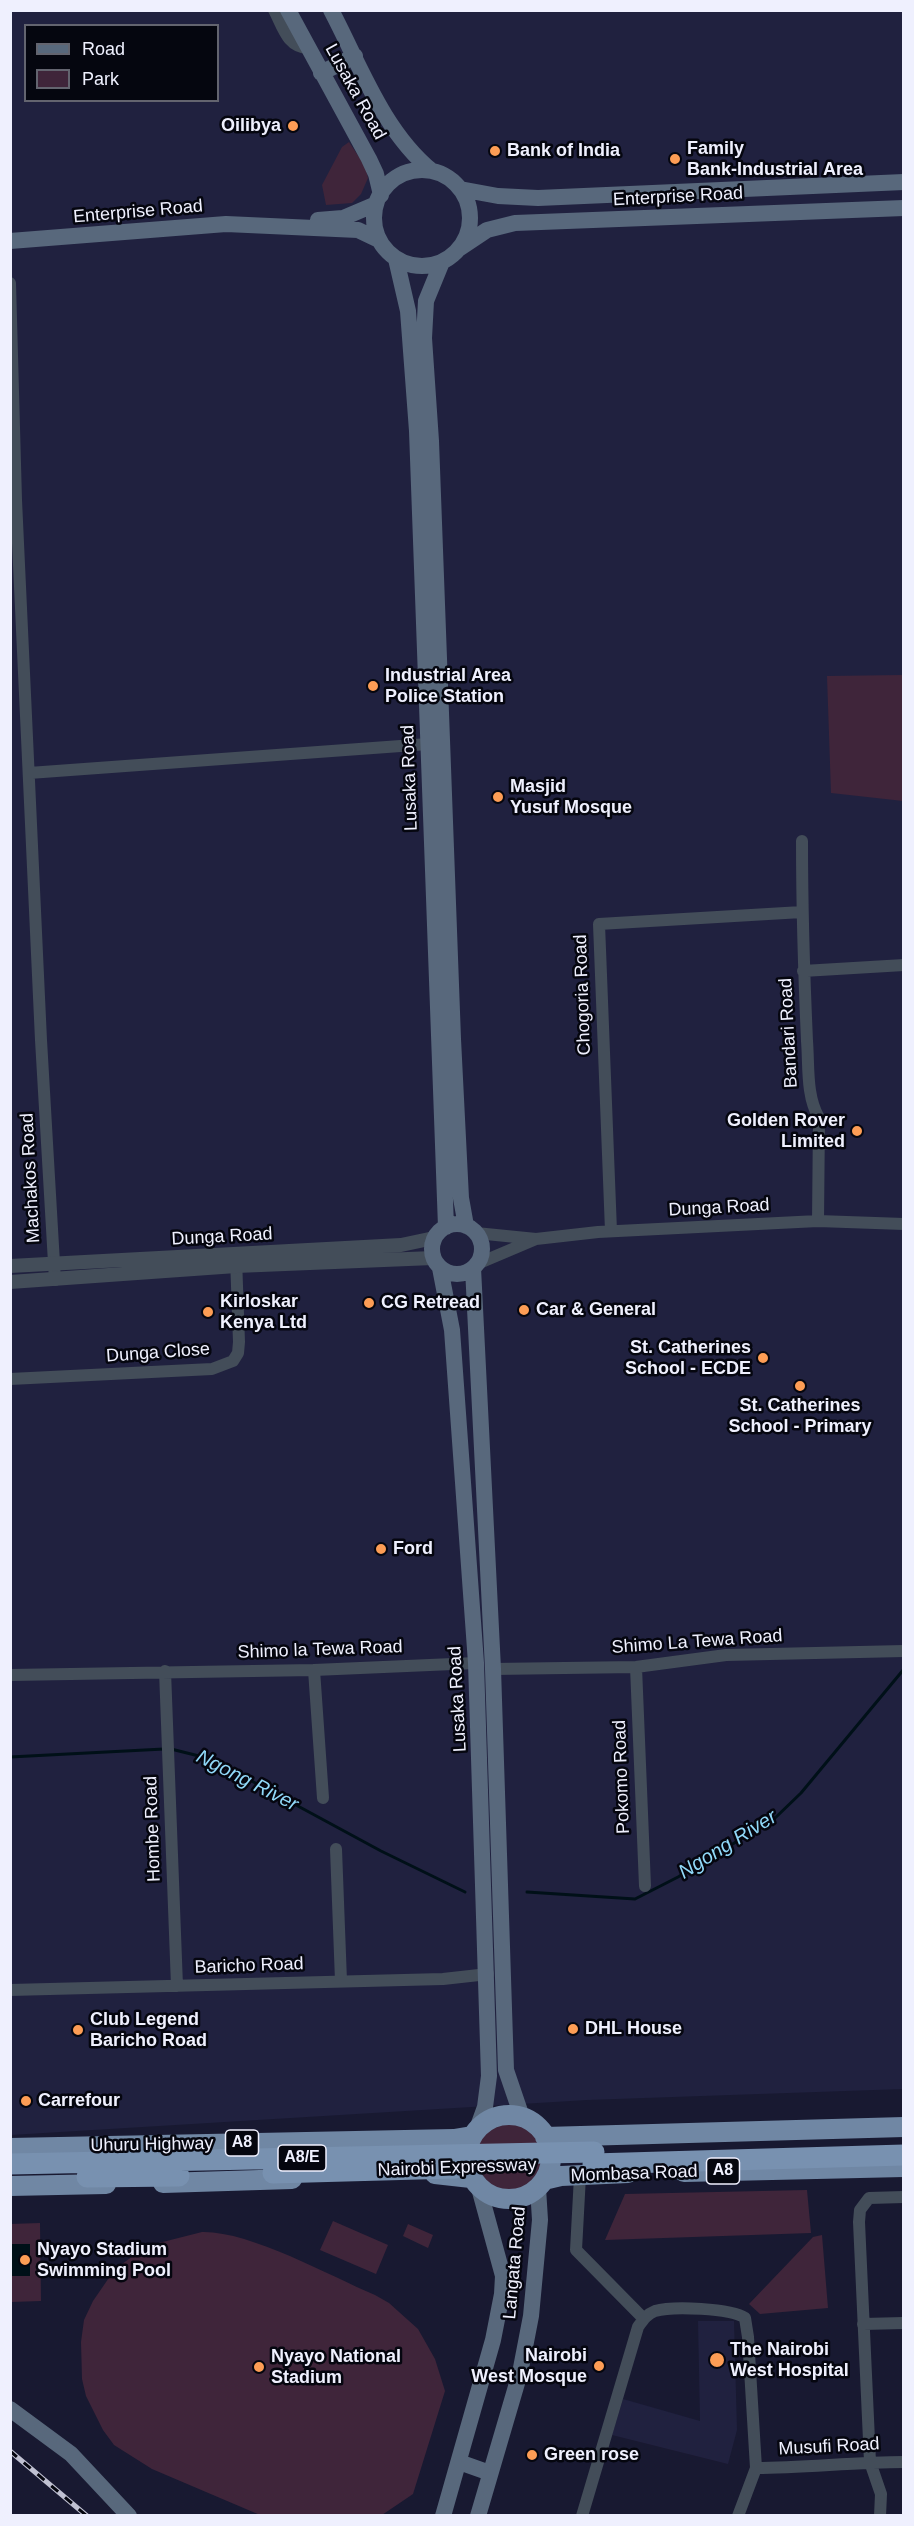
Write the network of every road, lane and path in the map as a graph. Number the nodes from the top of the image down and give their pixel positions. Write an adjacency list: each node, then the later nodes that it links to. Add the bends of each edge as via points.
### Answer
1 (274, 10): 4 (street, via 290,41)
2 (288, 10): 4 (main road, Lusaka Road)
3 (331, 10): 5 (main road, Lusaka Road)
4 (308, 48): 6 (main road, Lusaka Road)
5 (355, 56): 6 (main road); 7 (main road, Lusaka Road, via 404,145)
6 (321, 73): 10 (main road, Lusaka Road, via 376,174)
7 (432, 171): 9 (main road, via 447,177); 10 (main road, via 408,172 397,177)
8 (903, 182): 9 (main road, Enterprise Road, via 538,198)
9 (460, 189): 15 (main road, via 470,212 470,225)
10 (378, 199): 12 (main road, Enterprise Road, via 343,218); 13 (main road, via 375,222)
11 (903, 208): 15 (main road, Enterprise Road, via 515,224 487,230)
12 (270, 226): 13 (main road, Enterprise Road, via 358,230); 14 (main road, Enterprise Road, via 226,224)
13 (379, 240): 16 (main road)
14 (10, 241)
15 (460, 248): 17 (main road)
16 (396, 259): 17 (main road, via 418,266); 19 (main road, Lusaka Road, via 408,311 417,419)
17 (442, 262): 27 (main road, Lusaka Road, via 423,315 461,1198)
18 (10, 283): 20 (street, Machakos Road)
19 (428, 744): 20 (street); 28 (main road, Lusaka Road)
20 (29, 773): 33 (street, Machakos Road)
21 (802, 841): 22 (street, Bandari Road)
22 (802, 912): 24 (street, Bandari Road); 29 (street, Chogoria Road, via 599,924)
23 (903, 965): 24 (street)
24 (803, 971): 25 (street, Bandari Road, via 812,1106 819,1118)
25 (818, 1221): 26 (street, Dunga Road); 29 (street, Dunga Road)
26 (903, 1224)
27 (471, 1230): 28 (main road); 30 (street, Dunga Road); 35 (main road, via 482,1248)
28 (440, 1232): 31 (street, Dunga Road, via 401,1245); 32 (main road)
29 (611, 1232): 30 (street, Dunga Road)
30 (536, 1239): 35 (street, Dunga Road)
31 (236, 1260): 32 (street, Dunga Road); 33 (street, Dunga Road); 36 (street, Dunga Road); 38 (street, Dunga Close, via 238,1353 226,1366)
32 (437, 1263): 35 (main road, via 455,1274); 40 (main road, Lusaka Road, via 452,1330)
33 (54, 1264): 34 (street, Dunga Road); 36 (street, Machakos Road)
34 (10, 1266)
35 (475, 1266): 42 (main road, Lusaka Road)
36 (55, 1280): 37 (street, Dunga Road)
37 (10, 1282)
38 (10, 1379)
39 (903, 1651): 41 (street, Shimo La Tewa Road, via 726,1655)
40 (476, 1663): 43 (street, Shimo la Tewa Road); 49 (main road, Lusaka Road)
41 (636, 1667): 42 (street, Shimo La Tewa Road); 48 (street, Pokomo Road)
42 (494, 1669): 53 (main road, Lusaka Road, via 506,2070)
43 (314, 1670): 44 (street, Shimo la Tewa Road); 46 (street)
44 (165, 1671): 45 (street, Shimo la Tewa Road); 51 (street, Hombe Road)
45 (12, 1675)
46 (323, 1798)
47 (336, 1849): 50 (street)
48 (645, 1886)
49 (488, 1974): 50 (street, Baricho Road); 55 (main road, Lusaka Road, via 489,2076 485,2107)
50 (341, 1981): 51 (street, Baricho Road)
51 (177, 1986): 52 (street, Baricho Road)
52 (10, 1990)
53 (522, 2117): 55 (highway, A8, via 498,2116); 56 (highway, via 536,2125)
54 (903, 2127): 56 (highway)
55 (475, 2132): 58 (highway, Uhuru Highway / A8, via 454,2139); 64 (highway, via 466,2155)
56 (545, 2137): 65 (highway, via 551,2159)
57 (903, 2144): 60 (highway, Nairobi Expressway / A8/E, bridge)
58 (10, 2148)
59 (903, 2155): 63 (highway, Nairobi Expressway / A8/E, bridge)
60 (10, 2164)
61 (903, 2167): 62 (highway, Mombasa Road / A8)
62 (580, 2176): 65 (highway, Mombasa Road / A8); 68 (street, via 576,2250)
63 (10, 2178)
64 (475, 2183): 65 (highway, A8, via 502,2199 521,2197); 66 (highway, Uhuru Highway / A8, via 445,2174); 72 (main road, Langata Road, via 503,2276 502,2294)
65 (541, 2184): 76 (main road, Langata Road, via 531,2316 520,2373)
66 (10, 2186)
67 (903, 2197): 70 (street, via 869,2198 860,2210)
68 (644, 2319): 75 (street, via 658,2310 727,2311 745,2318); 80 (street, via 634,2336)
69 (903, 2323): 70 (street)
70 (863, 2324): 73 (street)
71 (10, 2409): 77 (main road, via 84,2467)
72 (459, 2462): 76 (main road); 78 (main road, Langata Road)
73 (870, 2462): 74 (street, Musufi Road); 75 (street, Musufi Road); 82 (street, via 881,2494)
74 (903, 2462)
75 (756, 2468): 81 (street)
76 (490, 2473): 79 (main road, Langata Road)
77 (129, 2516)
78 (443, 2516)
79 (478, 2516)
80 (582, 2516)
81 (738, 2516)
82 (880, 2516)

